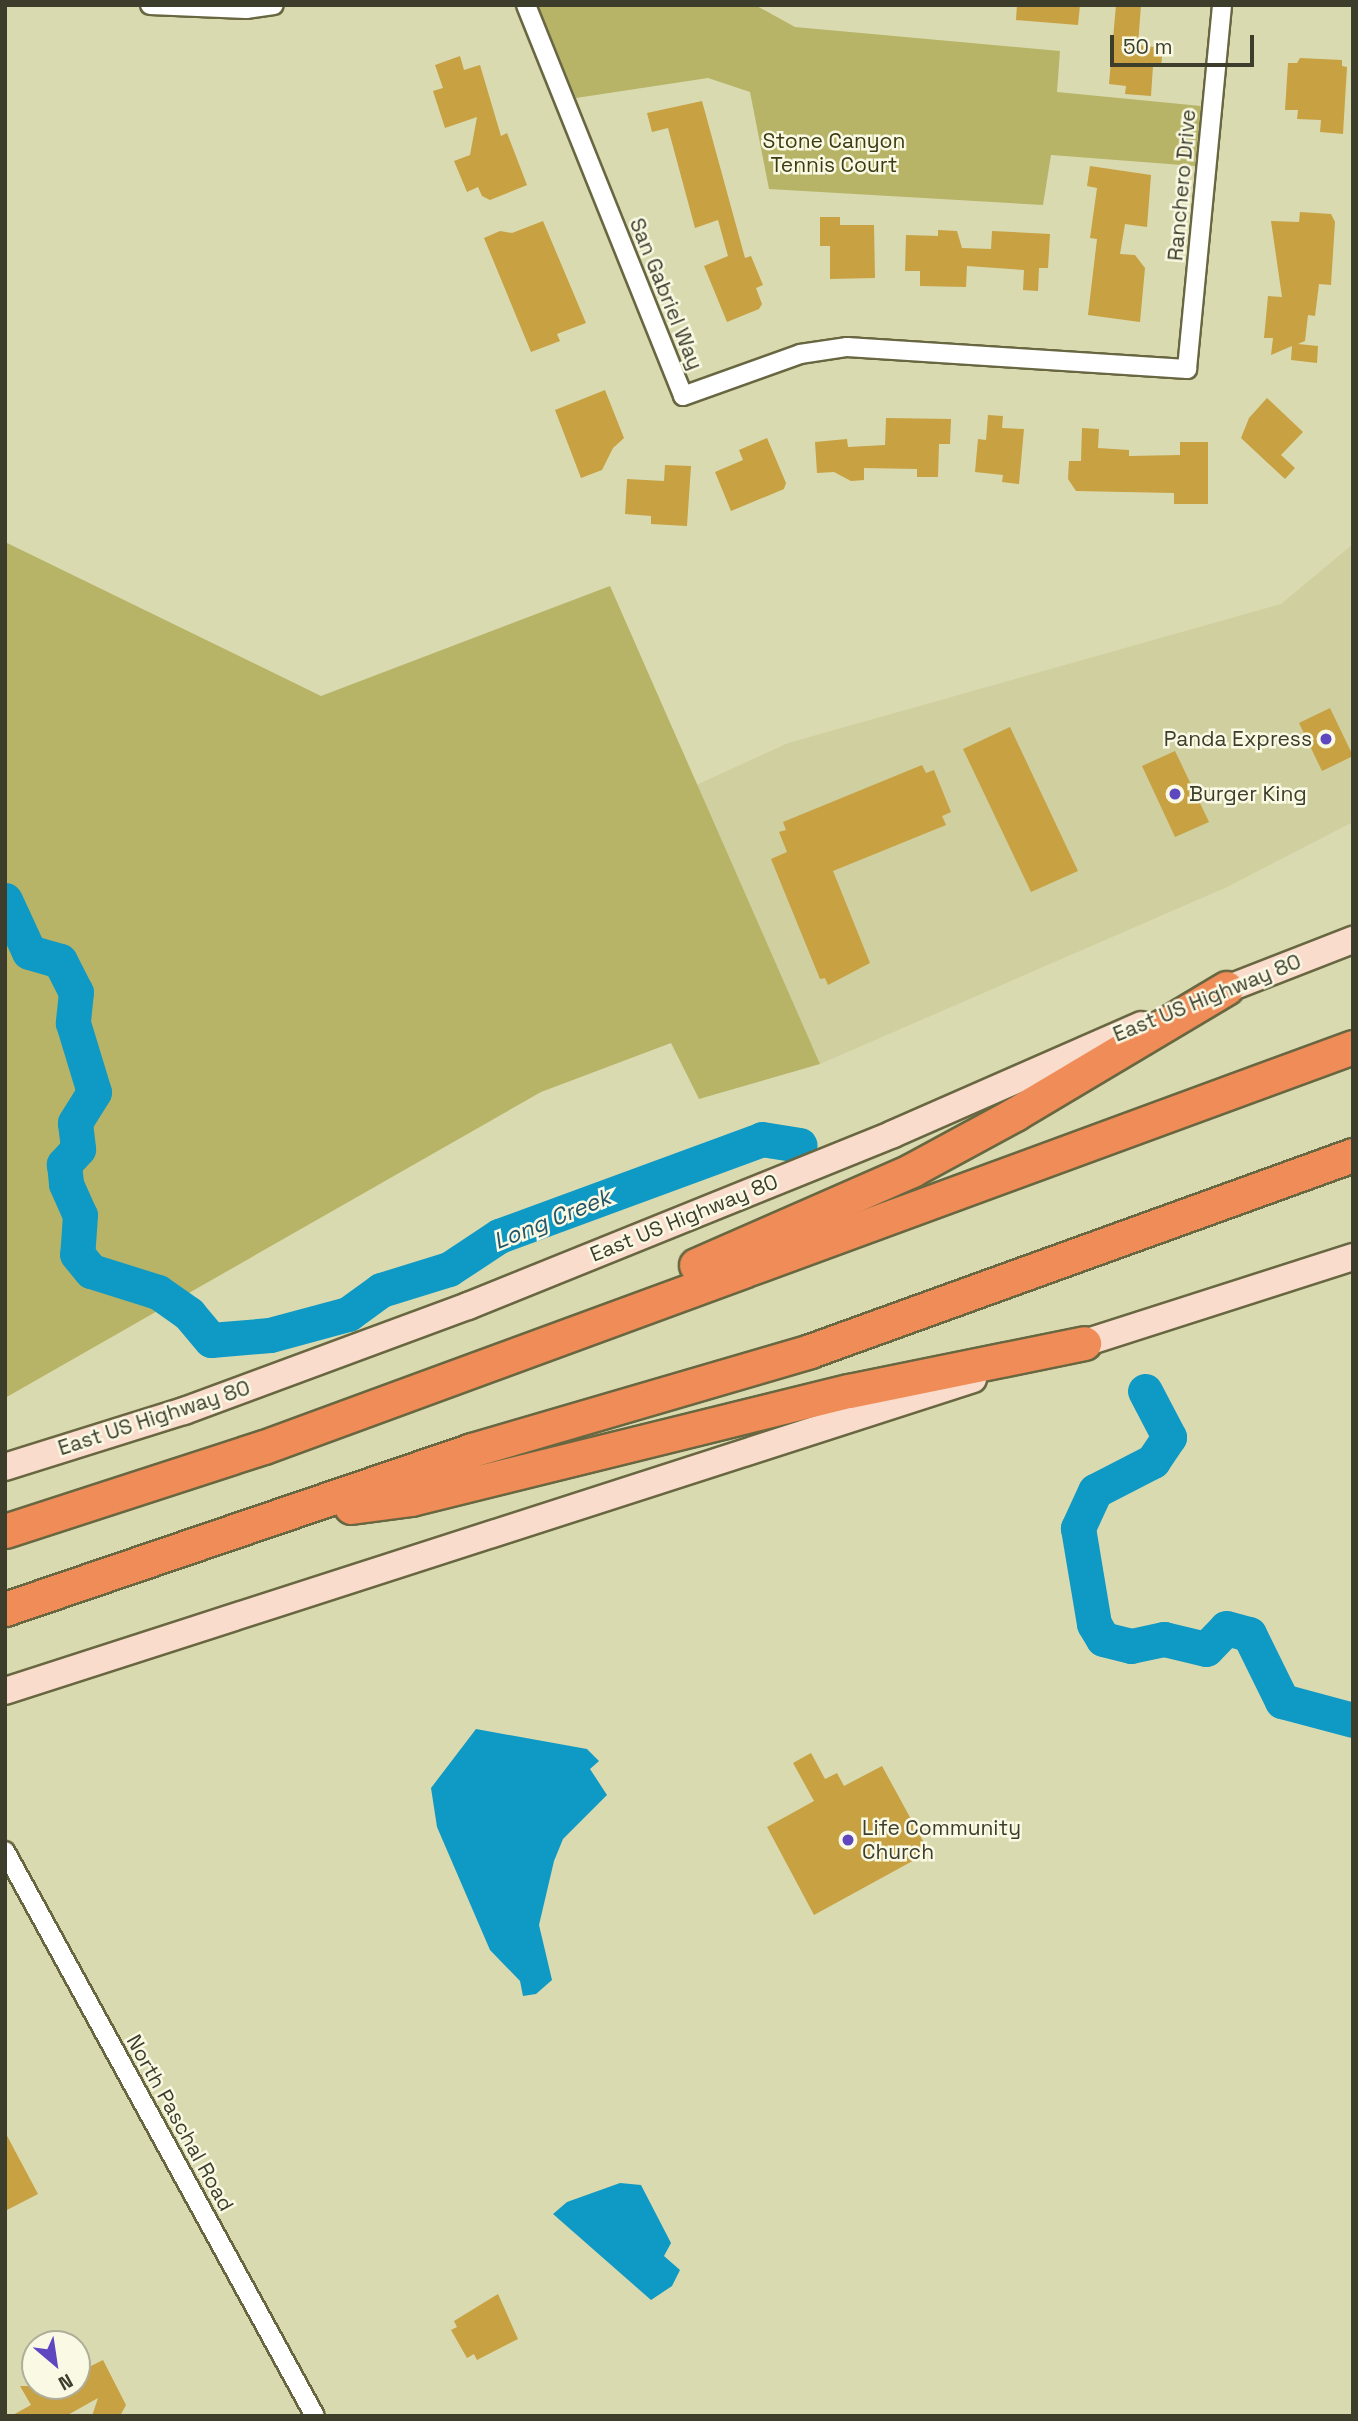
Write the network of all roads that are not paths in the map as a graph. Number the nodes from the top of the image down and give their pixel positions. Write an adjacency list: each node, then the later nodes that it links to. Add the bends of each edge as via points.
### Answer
1 (150, 5): 2 (street, via 234,9)
2 (274, 5)
3 (526, 5): 5 (street, San Gabriel Way, via 683,396 800,354 847,347)
4 (1222, 5): 5 (street, Ranchero Drive)
5 (1187, 369)
6 (1353, 940): 7 (main road, East US Highway 80)
7 (1226, 988): 12 (highway, via 912,1170 790,1227); 13 (main road, East US Highway 80, via 893,1134 468,1306 184,1411)
8 (1353, 1047): 12 (highway)
9 (1353, 1155): 14 (highway, via 810,1351 471,1450)
10 (1353, 1257): 11 (main road)
11 (1084, 1343): 14 (highway, via 849,1391 411,1500); 17 (main road)
12 (264, 1447): 15 (highway)
13 (5, 1467)
14 (286, 1514): 16 (highway)
15 (5, 1531)
16 (5, 1609)
17 (5, 1691)
18 (5, 1851): 19 (street, North Paschal Road)
19 (315, 2416)

